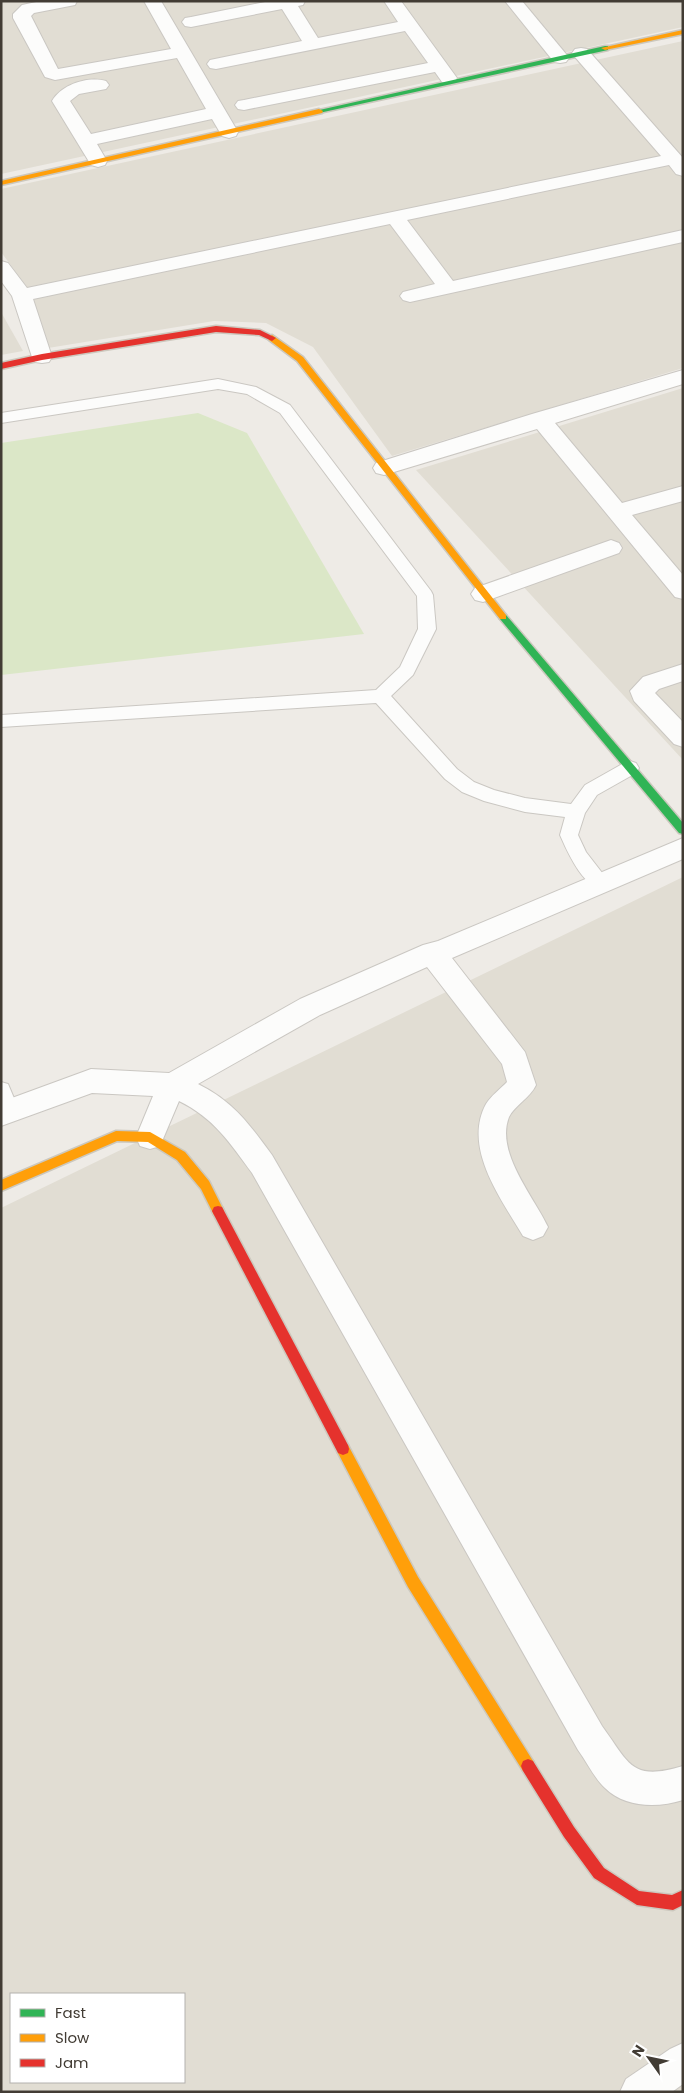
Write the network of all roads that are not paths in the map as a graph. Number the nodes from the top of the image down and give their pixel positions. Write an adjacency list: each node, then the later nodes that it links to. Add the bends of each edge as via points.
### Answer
1 (69, 1): 12 (street, via 28,9 22,14 51,73 55,75)
2 (152, 1): 12 (street)
3 (392, 1): 7 (street)
4 (513, 1): 11 (street)
5 (292, 2): 6 (street); 9 (street)
6 (191, 22)
7 (408, 25): 9 (street); 14 (street)
8 (683, 32): 10 (street)
9 (313, 44): 13 (street)
10 (581, 53): 11 (street); 21 (street)
11 (560, 58): 15 (street)
12 (186, 59): 17 (street); 19 (street, via 77,89 63,96 61,101)
13 (216, 64)
14 (439, 66): 15 (street); 16 (street)
15 (451, 81): 18 (street)
16 (244, 105)
17 (218, 112): 18 (street); 19 (street)
18 (230, 132): 20 (street)
19 (85, 141): 20 (street)
20 (98, 161): 22 (street)
21 (678, 164): 23 (street)
22 (1, 183)
23 (395, 217): 26 (street); 27 (street)
24 (683, 236): 26 (street)
25 (1, 267): 27 (street)
26 (448, 288): 28 (street)
27 (22, 295): 29 (street)
28 (410, 296)
29 (42, 357): 30 (street); 34 (street, via 216,329 260,333 278,341 300,359)
30 (1, 366)
31 (683, 377): 33 (street)
32 (1, 418): 42 (lane, via 218,384 251,390 285,410 425,595 428,629 407,671)
33 (540, 419): 34 (street); 36 (street)
34 (384, 468): 40 (street)
35 (683, 493): 36 (street)
36 (617, 512): 38 (street)
37 (611, 548): 40 (street)
38 (672, 563): 39 (street)
39 (683, 591)
40 (482, 594): 45 (street)
41 (683, 672): 44 (street, via 651,683 642,691)
42 (380, 696): 43 (lane); 46 (lane, via 451,774 468,787 525,805)
43 (1, 721)
44 (683, 738)
45 (630, 768): 46 (lane, via 591,790); 47 (street)
46 (576, 810): 49 (lane, via 569,835 578,856)
47 (683, 830)
48 (683, 848): 49 (street)
49 (601, 883): 50 (street)
50 (432, 953): 51 (street, via 310,1007); 55 (street, via 515,1060 522,1085 496,1112 492,1139 498,1163)
51 (172, 1085): 52 (street, via 91,1081); 53 (street); 56 (street, via 208,1102 238,1131 262,1164 590,1738 618,1777 639,1788 670,1788)
52 (4, 1105)
53 (150, 1137): 54 (street, via 116,1136); 57 (street, via 181,1156 205,1185 413,1582 569,1832 599,1872 637,1898 673,1902)
54 (1, 1186)
55 (533, 1226)
56 (683, 1783)
57 (683, 1897)
58 (683, 2062): 59 (street)
59 (639, 2092)

